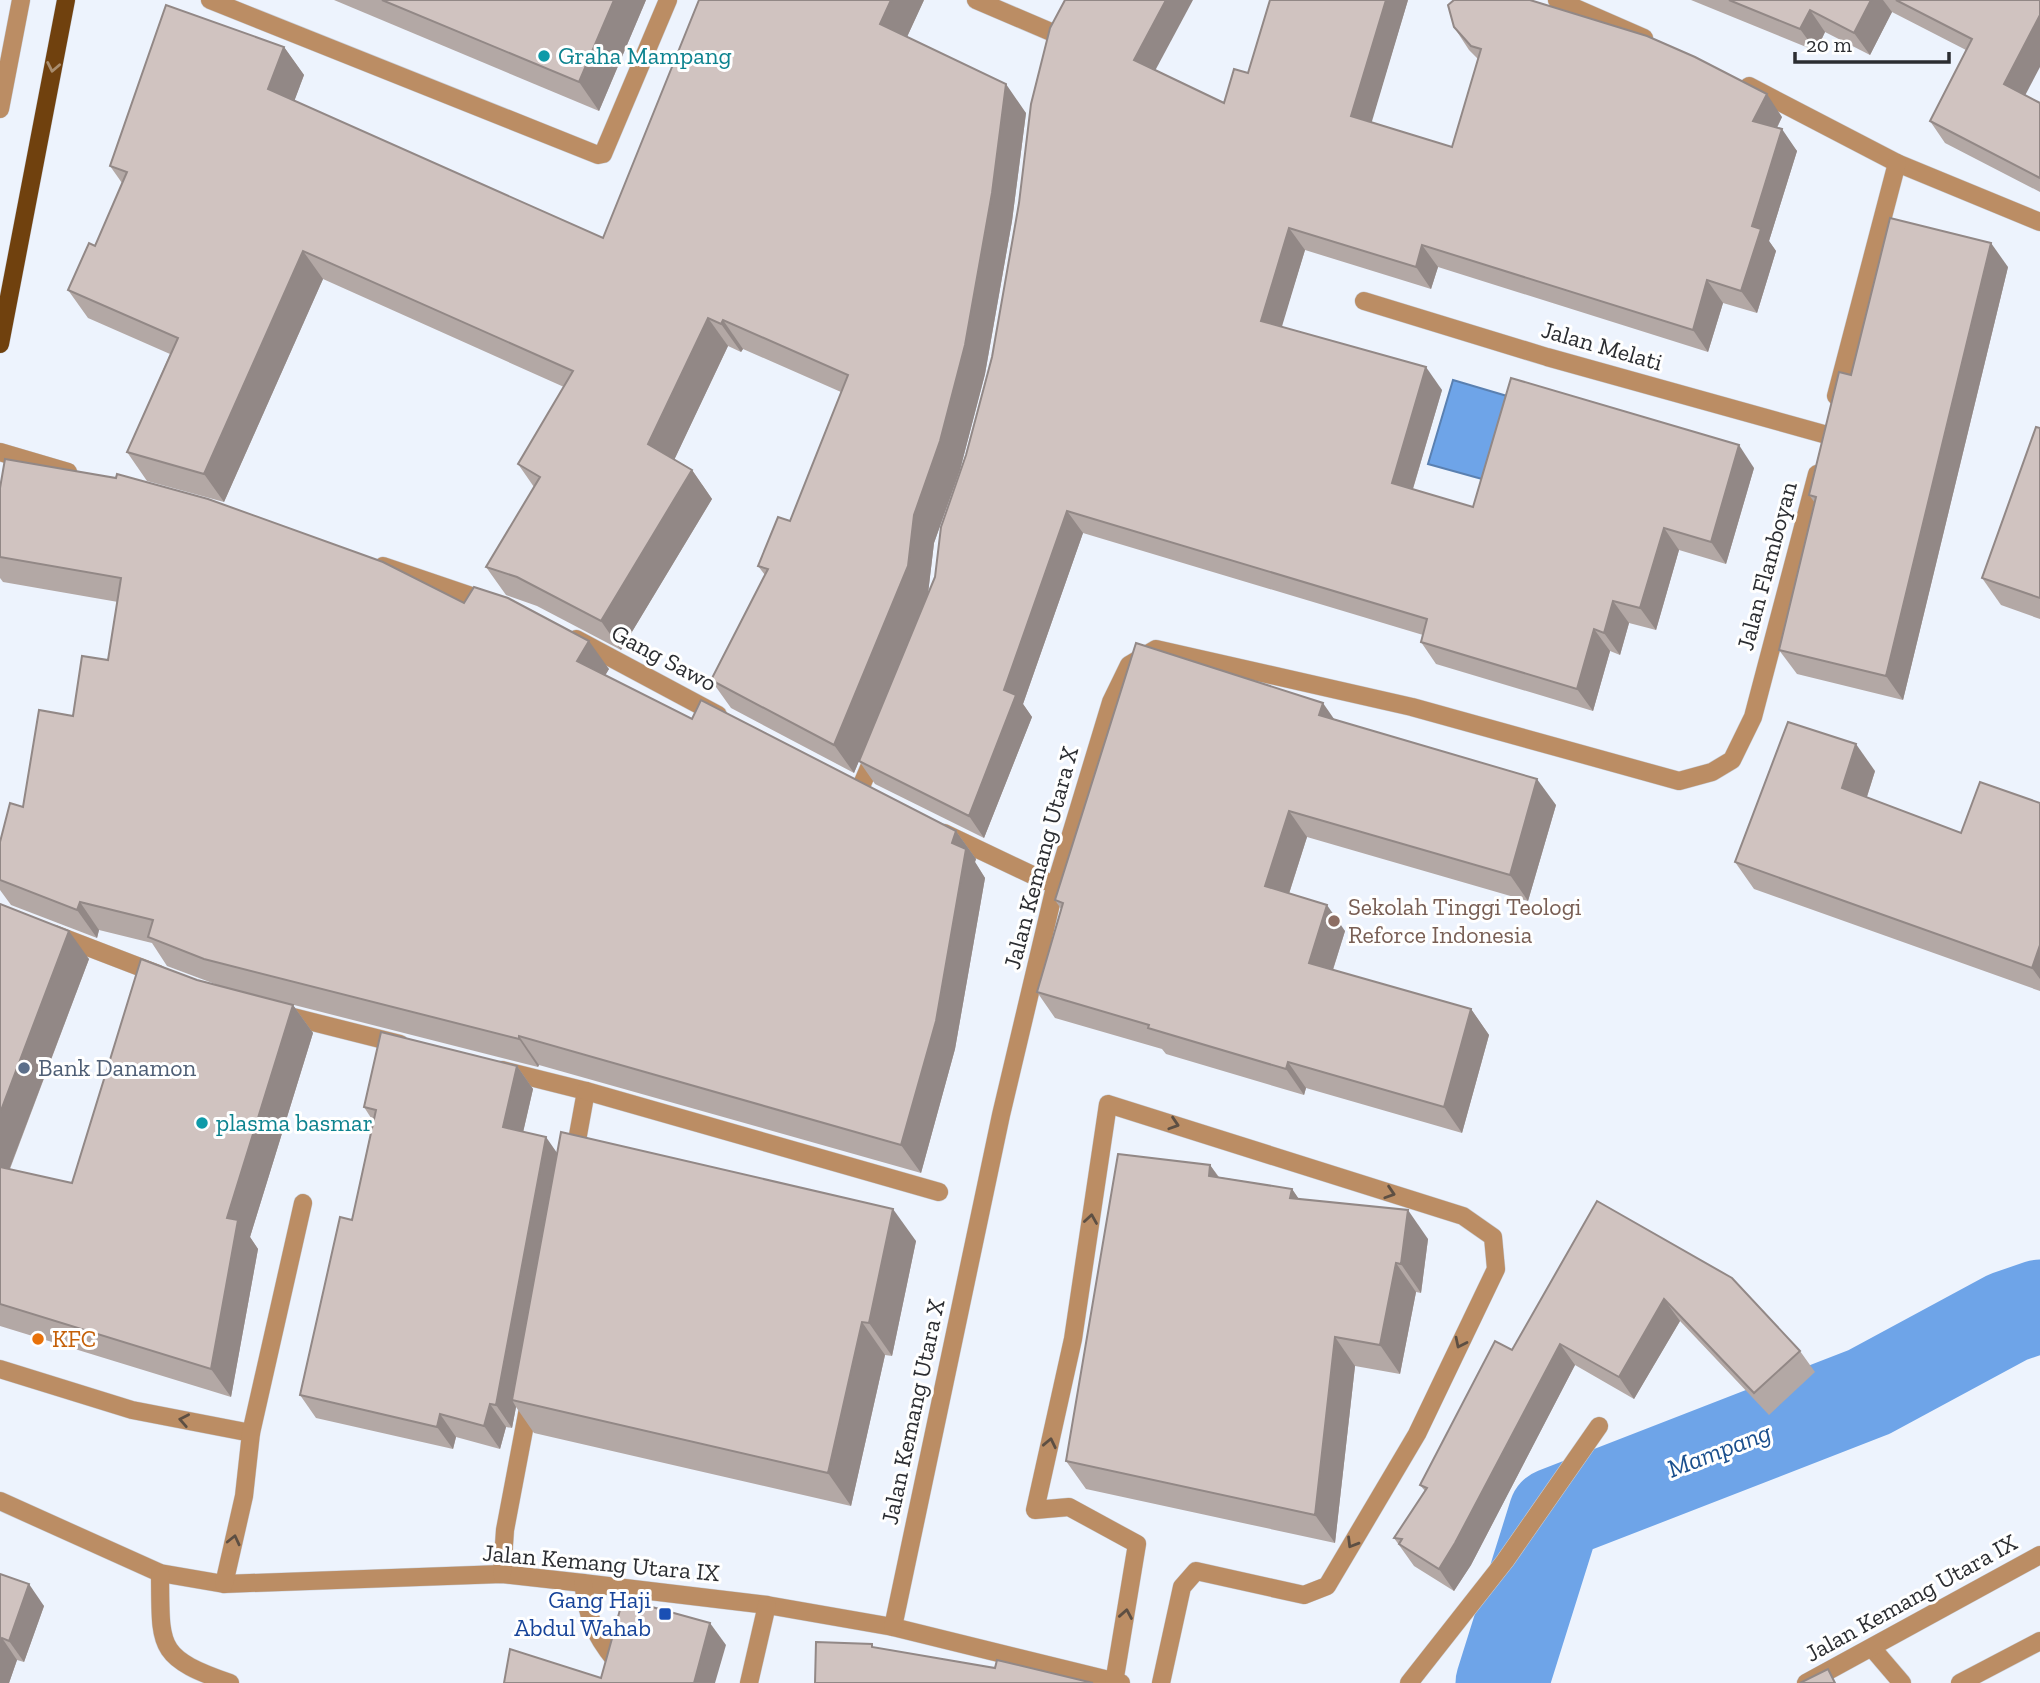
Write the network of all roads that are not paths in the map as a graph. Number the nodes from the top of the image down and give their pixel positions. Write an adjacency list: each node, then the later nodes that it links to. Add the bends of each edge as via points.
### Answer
1 (21, 0): 10 (street)
2 (66, 0): 14 (main road, one-way to 14)
3 (210, 0): 4 (street, via 598,155 603,154)
4 (668, 0)
5 (976, 0): 8 (street, via 1058,35)
6 (1557, 0): 7 (street)
7 (1666, 48)
8 (1051, 61)
9 (1727, 75): 11 (street)
10 (0, 109)
11 (1897, 163): 12 (street); 15 (street, Jalan Flamboyan)
12 (2040, 222)
13 (1364, 301): 15 (street, Jalan Melati)
14 (0, 344)
15 (1827, 435): 23 (street, Jalan Flamboyan, via 1753,717 1732,760 1712,772)
16 (0, 452): 17 (street)
17 (88, 477)
18 (364, 559): 19 (street)
19 (506, 607)
20 (556, 629): 21 (street, Gang Sawo)
21 (738, 725)
22 (881, 738): 24 (street)
23 (1679, 781): 47 (street, Jalan Kemang Utara X, via 1412,707 1157,649 1129,665 1111,702 1055,887 998,1128)
24 (859, 789)
25 (928, 825): 26 (street)
26 (1045, 881)
27 (39, 928): 28 (street)
28 (181, 983)
29 (258, 1008): 30 (street)
30 (415, 1048)
31 (481, 1065): 32 (street)
32 (586, 1091): 33 (street); 34 (street)
33 (571, 1173)
34 (939, 1192)
35 (303, 1203): 39 (street)
36 (0, 1370): 39 (street, one-way to 36, via 132,1410)
37 (533, 1379): 43 (street, via 505,1530)
38 (1599, 1426): 55 (street, via 1505,1561)
39 (251, 1433): 45 (street, one-way to 39, via 244,1496)
40 (0, 1501): 42 (street, Jalan Kemang Utara IX)
41 (2040, 1555): 49 (street, Jalan Kemang Utara IX)
42 (160, 1573): 45 (street, Jalan Kemang Utara IX); 52 (street, via 161,1638 178,1660)
43 (502, 1574): 44 (street, Jalan Kemang Utara IX); 45 (street, Jalan Kemang Utara IX)
44 (583, 1583): 46 (street, Jalan Kemang Utara IX); 50 (street, via 597,1638)
45 (224, 1584)
46 (767, 1605): 47 (street, Jalan Kemang Utara IX); 53 (street)
47 (892, 1627): 51 (street, Jalan Kemang Utara IX)
48 (2040, 1641): 58 (street)
49 (1872, 1648): 56 (street, Jalan Kemang Utara IX); 57 (street)
50 (615, 1660)
51 (1116, 1682): 54 (street, one-way to 54, via 1137,1544 1069,1507 1035,1510 1073,1339 1108,1104 1463,1216 1493,1237 1496,1269 1417,1434 1327,1586 1304,1595 1196,1571 1181,1587)
52 (230, 1683)
53 (749, 1683)
54 (1161, 1683)
55 (1409, 1683)
56 (1806, 1683)
57 (1902, 1683)
58 (1960, 1683)

